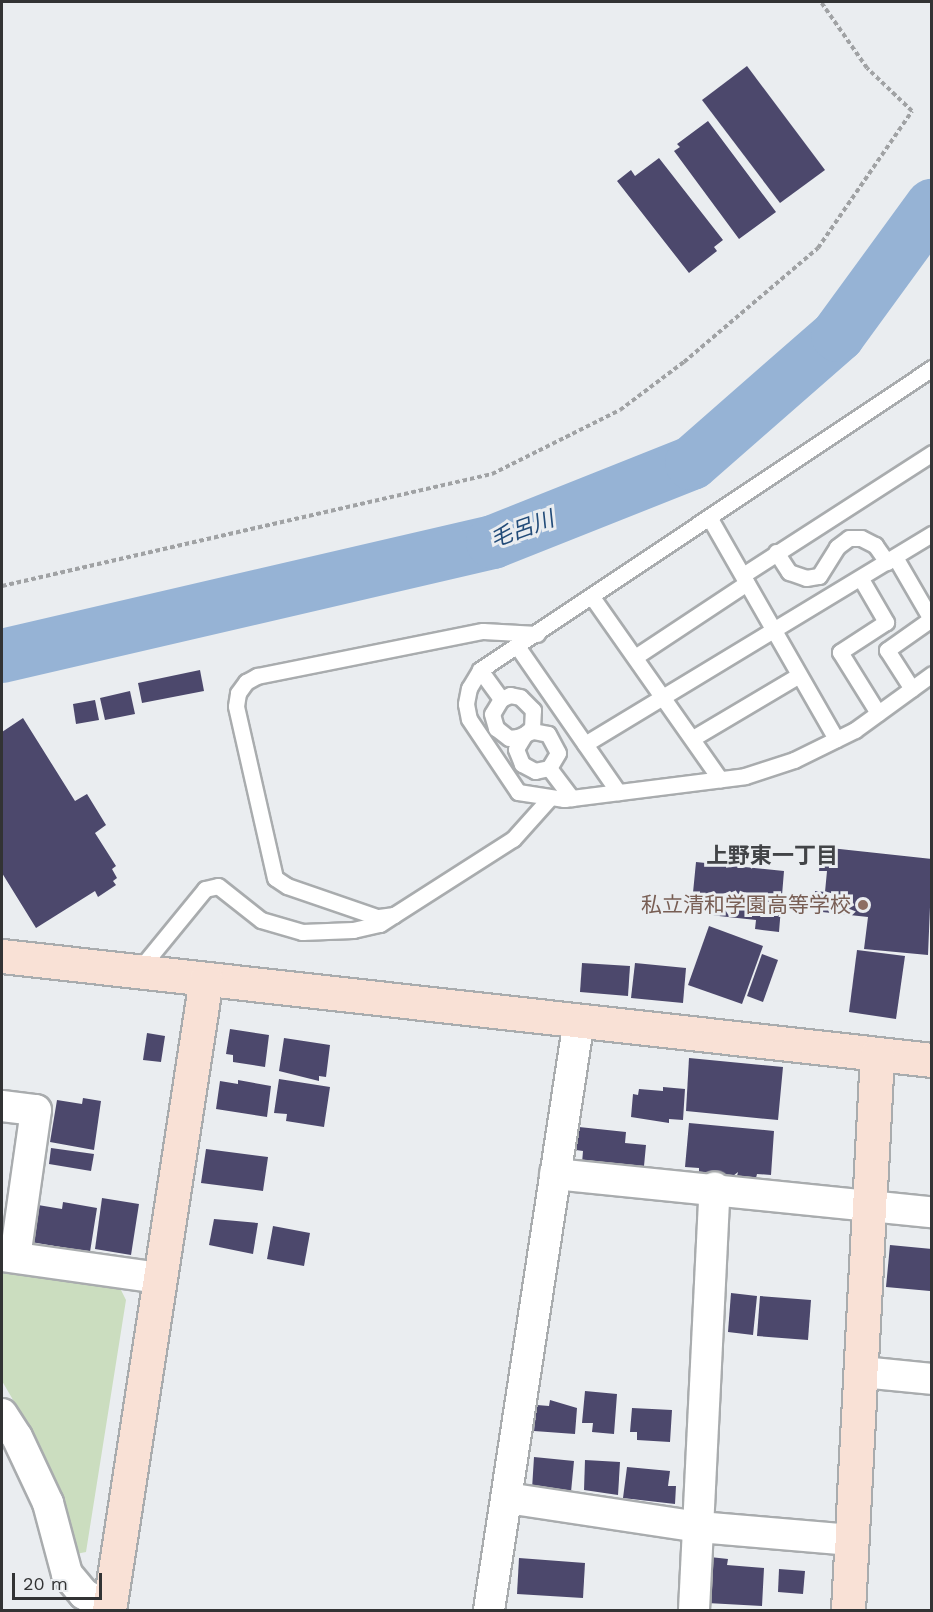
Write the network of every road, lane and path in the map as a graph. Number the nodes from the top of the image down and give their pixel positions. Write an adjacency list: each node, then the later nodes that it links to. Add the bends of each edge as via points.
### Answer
1 (821, 2): 10 (path, via 867,68 912,111 818,248 684,362 620,410 492,474)
2 (932, 368): 4 (lane)
3 (932, 453): 6 (lane)
4 (709, 517): 8 (lane); 11 (lane)
5 (930, 539): 7 (lane)
6 (776, 552): 7 (lane, via 789,572 806,578 819,576 837,547 849,538 861,538); 8 (lane)
7 (891, 560): 9 (lane); 19 (lane, via 931,620 887,650)
8 (745, 579): 12 (lane); 15 (lane)
9 (861, 579): 12 (lane); 22 (lane, via 886,622 840,652)
10 (2, 586)
11 (592, 597): 13 (lane); 15 (lane)
12 (775, 632): 18 (lane); 20 (lane)
13 (537, 634): 14 (lane); 32 (lane, via 483,631 257,676 238,693 236,706 275,878 287,886 377,917)
14 (517, 646): 16 (lane); 26 (lane)
15 (635, 657): 20 (lane)
16 (480, 670): 21 (lane); 31 (lane, via 469,688 469,719 518,792)
17 (932, 674): 19 (lane)
18 (800, 675): 24 (lane); 25 (lane)
19 (912, 688): 22 (lane)
20 (665, 698): 24 (lane); 26 (lane)
21 (501, 699): 23 (lane, via 520,697 533,710 534,719); 23 (lane, via 492,714 496,728 509,738)
22 (878, 713): 25 (lane)
23 (525, 734): 27 (lane, via 516,749 522,764 536,771); 27 (lane, via 542,731 554,740 558,753)
24 (693, 738): 28 (lane)
25 (836, 739): 28 (lane, via 794,760 745,776)
26 (585, 744): 29 (lane)
27 (549, 768): 30 (lane)
28 (720, 779): 29 (lane)
29 (618, 792): 30 (lane)
30 (572, 798): 31 (lane)
31 (548, 800): 32 (lane, via 513,839)
32 (394, 915): 34 (lane, via 380,924 353,930 302,932 261,920 218,886 205,889)
33 (2, 956): 34 (street)
34 (138, 971): 35 (street)
35 (206, 979): 36 (street); 45 (street)
36 (579, 1020): 37 (street); 40 (street)
37 (877, 1054): 38 (street); 42 (street)
38 (932, 1060)
39 (2, 1106): 44 (street, via 36,1110)
40 (555, 1174): 41 (street); 49 (street)
41 (715, 1188): 42 (street); 50 (street)
42 (869, 1205): 43 (street); 46 (street)
43 (932, 1212)
44 (8, 1256): 45 (street)
45 (159, 1278): 52 (street)
46 (862, 1372): 47 (street); 51 (street)
47 (932, 1379)
48 (2, 1414): 52 (street, via 48,1503 67,1574 84,1594)
49 (507, 1498): 50 (street); 53 (street)
50 (699, 1527): 51 (street); 54 (street)
51 (851, 1540): 55 (street)
52 (109, 1610)
53 (489, 1611)
54 (694, 1611)
55 (848, 1611)

